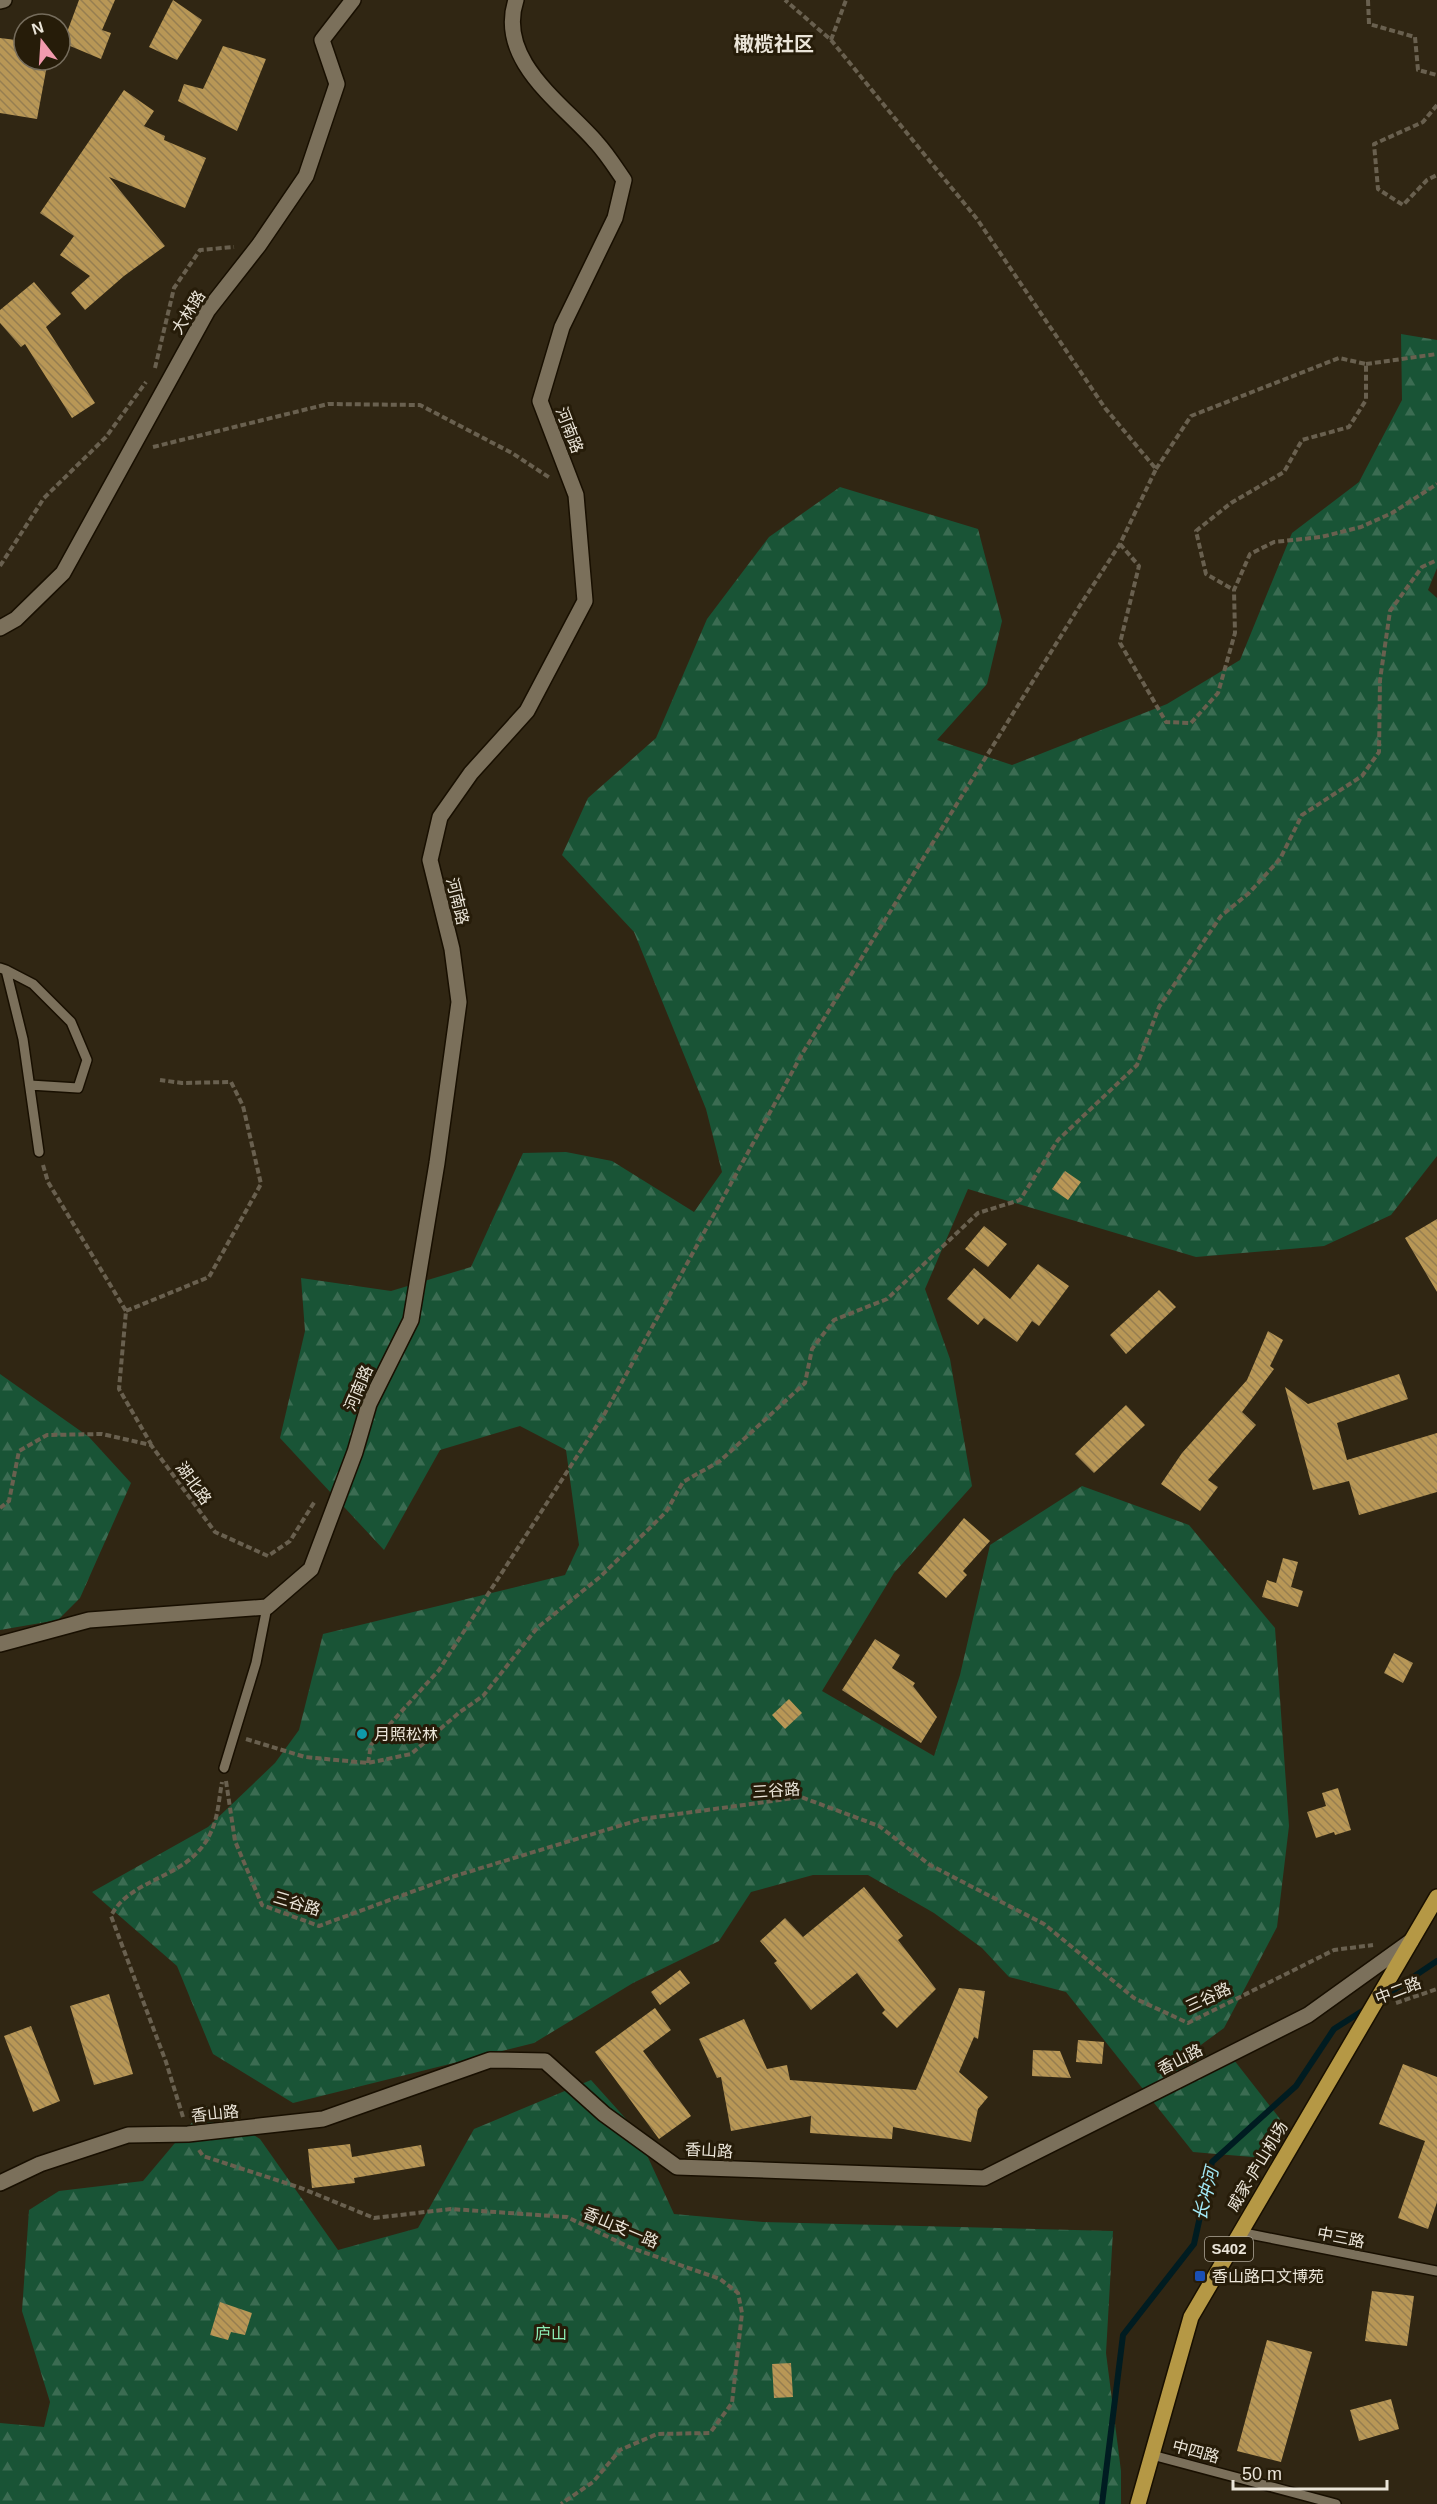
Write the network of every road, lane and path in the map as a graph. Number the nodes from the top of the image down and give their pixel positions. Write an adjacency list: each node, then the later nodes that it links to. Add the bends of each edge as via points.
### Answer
1 (352, 0): 10 (street, 大林路, via 322,40 337,84 306,176)
2 (516, 0): 18 (street, 河南路, via 511,13 519,54 598,144 624,180 615,218 562,327 540,401)
3 (785, 0): 6 (path)
4 (846, 0): 6 (path)
5 (1368, 0): 7 (path, via 1369,24 1415,37 1418,70)
6 (831, 40): 16 (path, via 977,219 1106,408)
7 (1437, 75)
8 (1437, 105): 9 (path, via 1423,122 1374,144 1378,189 1403,205)
9 (1437, 175)
10 (259, 245): 13 (path, via 200,250 174,288); 15 (street, 大林路, via 208,310)
11 (1437, 354): 12 (path)
12 (1366, 364): 16 (path, via 1340,358 1191,416); 22 (path, via 1366,400 1349,427 1302,440 1284,472 1231,503 1196,531 1206,573)
13 (154, 372)
14 (147, 381): 21 (path, via 106,436 44,498)
15 (129, 453): 18 (path, via 328,404 420,405 512,453); 23 (street, 大林路, via 63,573 15,619)
16 (1156, 469): 19 (path)
17 (1437, 484): 22 (path, via 1392,513 1361,527 1321,537 1274,542 1250,554)
18 (576, 495): 32 (street, 河南路, via 585,601 527,711 471,773 440,817 430,860 452,949 459,1002 411,1320 369,1404 311,1569)
19 (1120, 544): 22 (path, via 1139,566 1120,643 1166,722 1191,723 1218,693 1235,633); 35 (path, via 802,1054 605,1413 439,1670 371,1746)
20 (1437, 560): 35 (path, via 1422,567 1390,611 1380,680 1379,752 1362,776 1302,815 1280,859 1249,894 1221,916 1159,1007 1137,1065 1058,1140 1020,1200 978,1213 887,1299 834,1320 812,1349 805,1383 720,1461 683,1482 666,1512 600,1577 537,1628 483,1696 411,1754)
21 (0, 566)
22 (1234, 590)
23 (0, 628)
24 (3, 969): 26 (lane, via 23,1039); 26 (lane, via 33,984 71,1022 87,1060 78,1088)
25 (160, 1080): 28 (path, via 231,1082 243,1106 261,1184 209,1277)
26 (30, 1085): 27 (lane)
27 (39, 1152): 28 (path, via 48,1182)
28 (126, 1311): 29 (path, via 119,1389)
29 (151, 1445): 30 (path, 湖北路, via 214,1532 268,1556 290,1541); 31 (path, via 102,1434 47,1435 19,1451 9,1501)
30 (318, 1496)
31 (0, 1508)
32 (267, 1607): 33 (street, via 89,1620); 34 (lane, via 256,1663)
33 (0, 1644)
34 (234, 1736): 35 (path, via 305,1757); 36 (lane)
35 (368, 1763)
36 (225, 1768): 39 (path, 三谷路, via 235,1842 262,1905 319,1926 455,1876 642,1819 801,1797 879,1826 930,1865 1044,1924 1134,1998 1188,2023 1334,1950); 42 (path, via 212,1831 194,1859 118,1901 111,1916)
37 (1437, 1897): 38 (main road, 威家-庐山机场 / S402)
38 (1411, 1941): 41 (main road, 威家-庐山机场 / S402); 42 (street, 香山路, via 1308,2014 984,2178 677,2167 604,2114 545,2061 490,2060 323,2120)
39 (1378, 1945)
40 (1437, 1989): 41 (path, 中二路)
41 (1368, 2015): 44 (main road, 威家-庐山机场 / S402)
42 (188, 2134): 43 (street, 香山路, via 128,2134 40,2164); 47 (path, 香山支一路, via 203,2156 301,2188 374,2218 451,2209 567,2217 629,2247 720,2279 738,2294 742,2313 732,2403 710,2433 657,2434 620,2450 592,2482)
43 (0, 2183)
44 (1239, 2232): 45 (lane, 中三路); 46 (main road, 威家-庐山机场 / S402, via 1191,2317)
45 (1437, 2271)
46 (1152, 2455): 48 (main road, 威家-庐山机场 / S402); 49 (lane, 中四路)
47 (561, 2504)
48 (1138, 2504)
49 (1336, 2504)

